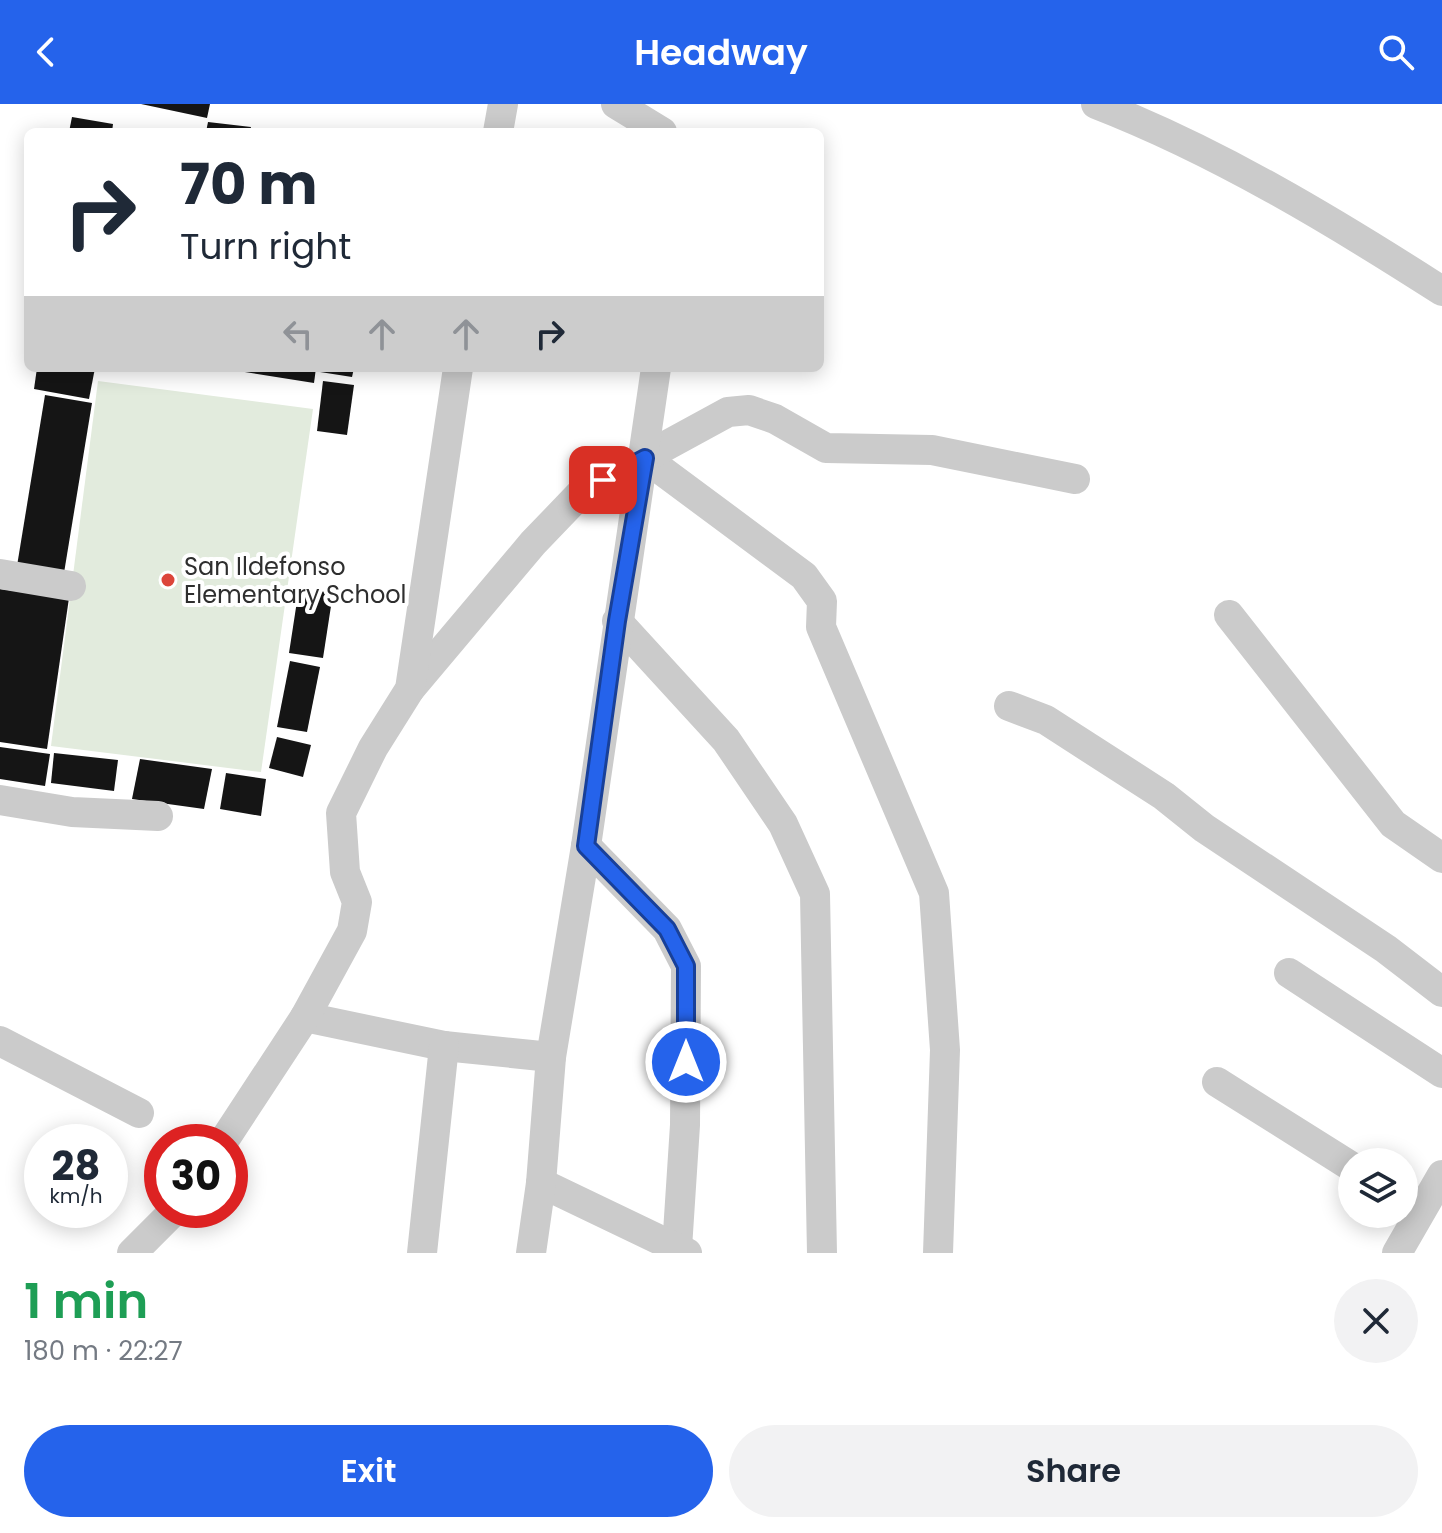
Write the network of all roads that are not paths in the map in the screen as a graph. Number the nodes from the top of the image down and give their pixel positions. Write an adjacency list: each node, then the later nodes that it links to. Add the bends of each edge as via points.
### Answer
1 (503, 104): 4 (street)
2 (616, 104): 5 (street)
3 (1096, 104): 6 (street, via 1358,236)
4 (499, 128)
5 (655, 128)
6 (1442, 291)
7 (457, 372): 15 (street)
8 (656, 372): 9 (street)
9 (645, 458): 10 (street, via 728,412 749,410 826,448 932,450); 14 (street); 15 (street, via 583,491); 42 (street, via 804,576 822,601 821,627 934,893 945,1050)
10 (1075, 479)
11 (0, 574): 12 (street)
12 (71, 586)
13 (1229, 615): 20 (street, via 1393,824)
14 (617, 621): 19 (street); 41 (street, via 726,740 783,824 815,894)
15 (410, 689): 23 (street, via 328,816 357,902 352,931)
16 (1009, 706): 22 (street, via 1046,720 1164,796)
17 (0, 800): 18 (street, via 72,812)
18 (158, 816)
19 (586, 846): 26 (street); 37 (street, via 667,929 686,966)
20 (1442, 858)
21 (1289, 973): 27 (street)
22 (1442, 992)
23 (305, 1017): 25 (street); 30 (street)
24 (0, 1041): 29 (street)
25 (444, 1046): 26 (street); 39 (street)
26 (551, 1057): 33 (street)
27 (1442, 1073)
28 (1217, 1082): 31 (street)
29 (139, 1113)
30 (235, 1124)
31 (1338, 1158)
32 (1442, 1175): 34 (street)
33 (541, 1183): 37 (street); 40 (street)
34 (1418, 1200)
35 (157, 1228): 38 (street)
36 (1405, 1228): 43 (street)
37 (682, 1250)
38 (132, 1253)
39 (422, 1253)
40 (531, 1253)
41 (822, 1253)
42 (938, 1253)
43 (1397, 1253)

